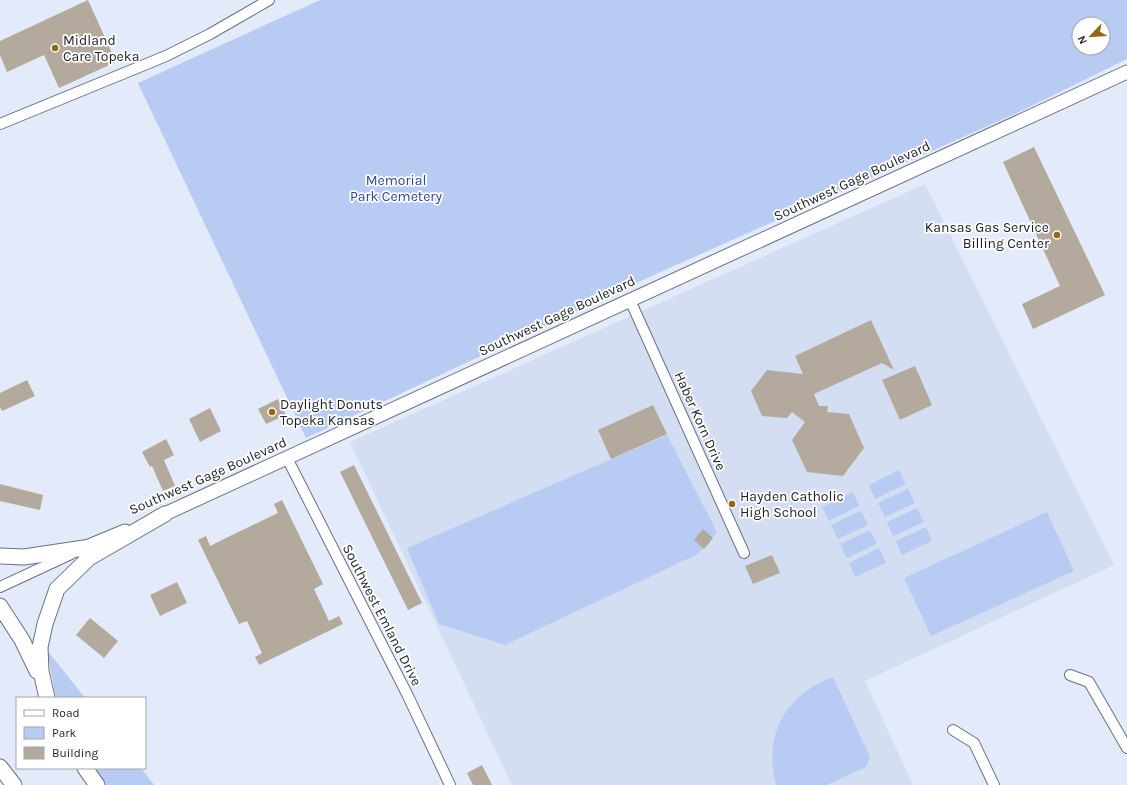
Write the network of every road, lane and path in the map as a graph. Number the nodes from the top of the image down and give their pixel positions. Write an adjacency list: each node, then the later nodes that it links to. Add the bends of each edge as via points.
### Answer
1 (269, 0): 3 (street, via 166,56)
2 (1127, 72): 4 (main road, Southwest Gage Boulevard)
3 (0, 124)
4 (630, 300): 5 (main road, Southwest Gage Boulevard); 8 (street, Haber Korn Drive)
5 (287, 458): 6 (main road, Southwest Gage Boulevard); 23 (street, Southwest Emland Drive)
6 (165, 514): 7 (main road, Southwest Gage Boulevard); 13 (highway, via 89,558 57,589 46,618 40,647)
7 (84, 548): 9 (highway, via 24,557); 10 (street, Southwest Gage Boulevard)
8 (744, 553)
9 (0, 556)
10 (0, 587)
11 (0, 606): 14 (highway, via 32,657)
12 (1070, 675): 16 (street, via 1089,682)
13 (47, 697)
14 (47, 697)
15 (953, 730): 24 (street, via 974,743)
16 (1127, 748)
17 (0, 767): 20 (highway)
18 (84, 769): 21 (highway)
19 (85, 769): 22 (highway)
20 (14, 785)
21 (91, 785)
22 (97, 785)
23 (450, 785)
24 (994, 785)

